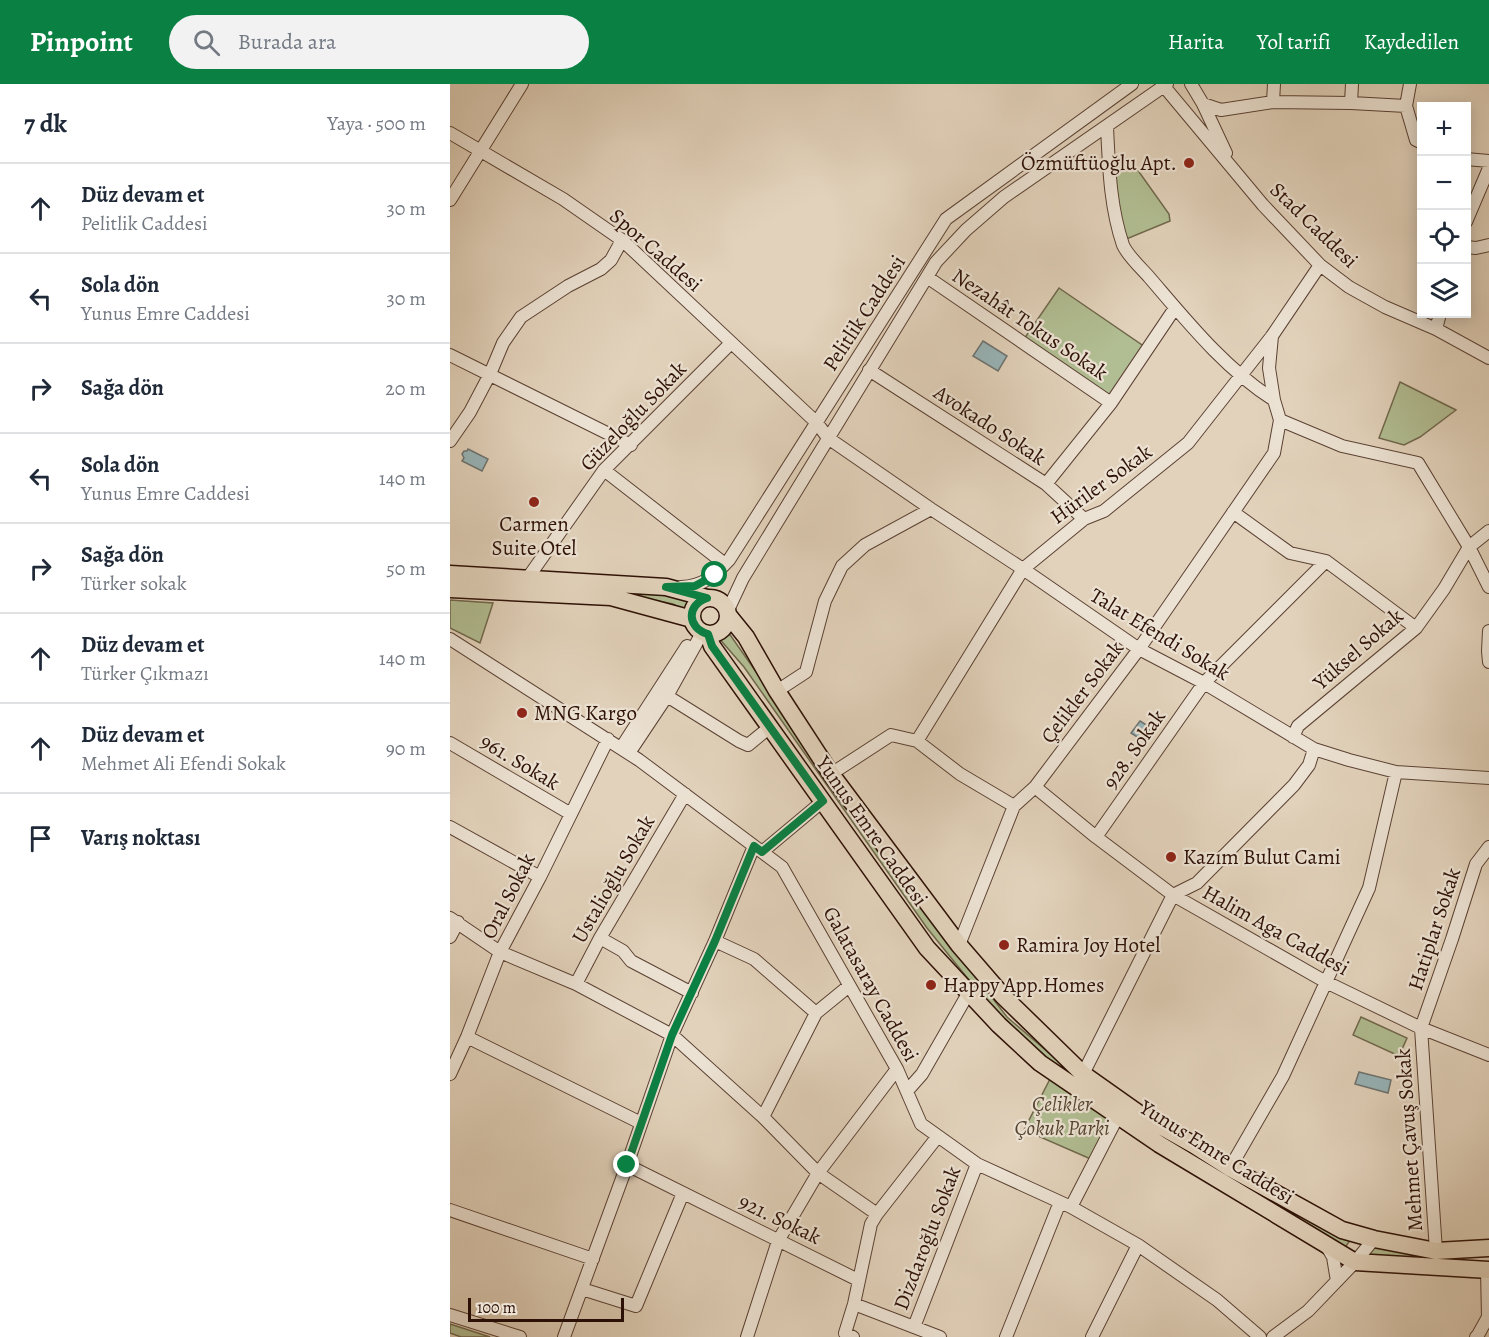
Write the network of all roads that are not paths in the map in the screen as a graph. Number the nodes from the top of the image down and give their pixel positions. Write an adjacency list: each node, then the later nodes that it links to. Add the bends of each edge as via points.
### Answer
1 (522, 84): 15 (street)
2 (1132, 84): 40 (street, Pelitlik Caddesi, via 946,219)
3 (1191, 84): 10 (street, Stad Caddesi)
4 (1274, 84): 8 (street)
5 (1352, 84): 9 (street)
6 (1410, 84): 11 (street)
7 (1164, 85): 12 (street, Pelitlik Caddesi); 19 (street, Stad Caddesi)
8 (1273, 102): 9 (street); 10 (street, via 1221,110)
9 (1351, 103): 11 (street)
10 (1203, 104): 19 (street, Stad Caddesi)
11 (1406, 106): 14 (street)
12 (1107, 127): 26 (street, Pelitlik Caddesi, via 1004,196 966,230); 27 (street, via 1111,200 1124,248)
13 (450, 133): 15 (street, Spor Caddesi)
14 (1417, 140)
15 (480, 151): 20 (street); 22 (street, Spor Caddesi, via 563,199)
16 (1471, 159): 17 (street)
17 (1489, 161)
18 (1489, 168): 21 (street)
19 (1236, 173): 25 (street, Stad Caddesi)
20 (450, 200)
21 (1471, 212)
22 (622, 240): 31 (street, Spor Caddesi); 35 (street, via 611,260 600,269 521,317 503,343)
23 (1489, 244): 24 (street)
24 (1471, 247)
25 (1320, 265): 29 (street, Stad Caddesi, via 1385,307); 30 (street, Hüriler Sokak)
26 (927, 277): 34 (street, Pelitlik Caddesi); 38 (street, Nezahât Tokus Sokak)
27 (1175, 308): 36 (street); 38 (street)
28 (1439, 318): 29 (street)
29 (1436, 328): 33 (street, Stad Caddesi)
30 (1272, 336): 36 (street, Hüriler Sokak); 37 (street, Çelikler Sokak, via 1269,369)
31 (731, 343): 40 (street, Spor Caddesi); 43 (street, Güzeloğlu Sokak)
32 (450, 355): 35 (street)
33 (1489, 358)
34 (870, 370): 41 (street, Pelitlik Caddesi); 45 (street, Avokado Sokak)
35 (490, 374): 42 (street); 43 (street)
36 (1241, 376): 37 (street); 48 (street, Hüriler Sokak, via 1188,443 1104,510)
37 (1274, 400): 39 (street, Çelikler Sokak)
38 (1111, 403): 45 (street)
39 (1280, 420): 47 (street, Çelikler Sokak, via 1274,453); 50 (street, via 1342,446 1418,463)
40 (816, 423): 41 (street, Talat Efendi Sokak); 52 (street, Pelitlik Caddesi)
41 (828, 438): 46 (street, Talat Efendi Sokak); 60 (street, Pelitlik Caddesi, via 743,578)
42 (450, 441)
43 (630, 444): 44 (street, Güzeloğlu Sokak)
44 (604, 470): 52 (street); 55 (street, Güzeloğlu Sokak)
45 (1046, 484): 48 (street, Avokado Sokak)
46 (931, 509): 53 (street, Talat Efendi Sokak); 68 (street, via 865,545 842,566 825,602 806,672)
47 (1233, 512): 51 (street, via 1290,553); 65 (street, Çelikler Sokak)
48 (1084, 519): 53 (street, Hüriler Sokak)
49 (1489, 531): 50 (street, Yüksel Sokak)
50 (1469, 547): 57 (street); 61 (street, Yüksel Sokak)
51 (1326, 561): 61 (street); 67 (street, 928. Sokak)
52 (725, 564): 56 (street, Pelitlik Caddesi, via 695,586)
53 (1023, 569): 65 (street, Talat Efendi Sokak); 73 (street, Hüriler Sokak)
54 (450, 574): 55 (main road)
55 (527, 579): 56 (main road)
56 (666, 587): 59 (main road)
57 (1489, 587)
58 (450, 589): 62 (main road, via 611,597)
59 (707, 598): 60 (main road, via 718,599 726,605); 62 (main road, via 697,603 692,613)
60 (728, 613): 62 (main road, via 728,622 720,632); 68 (main road, Yunus Emre Caddesi)
61 (1416, 628): 71 (street, Yüksel Sokak, via 1300,724)
62 (700, 629): 69 (street); 70 (main road, Yunus Emre Caddesi); 76 (street)
63 (1489, 631): 66 (street)
64 (450, 639): 72 (street, Galatasaray Caddesi)
65 (1139, 649): 67 (street, Talat Efendi Sokak); 80 (street, Çelikler Sokak)
66 (1489, 662)
67 (1204, 683): 71 (street, Talat Efendi Sokak); 86 (street, 928. Sokak)
68 (777, 691): 78 (main road, Yunus Emre Caddesi)
69 (668, 696): 70 (street, via 748,745); 76 (street)
70 (770, 727): 82 (main road, Yunus Emre Caddesi)
71 (1293, 737): 75 (street, Talat Efendi Sokak)
72 (608, 739): 76 (street, Galatasaray Caddesi); 84 (street, Oral Sokak)
73 (916, 741): 78 (street, via 891,735); 83 (street, via 960,774)
74 (450, 743): 84 (street, 961. Sokak)
75 (1314, 749): 77 (street, Talat Efendi Sokak); 90 (street, via 1309,765 1294,785 1197,883)
76 (625, 751): 81 (street, Galatasaray Caddesi)
77 (1396, 772): 79 (street, Talat Efendi Sokak); 97 (street, via 1369,888)
78 (831, 774): 95 (main road, Yunus Emre Caddesi)
79 (1489, 778)
80 (1035, 787): 83 (street, Çelikler Sokak); 86 (street, Halim Aga Caddesi)
81 (685, 794): 87 (street, Galatasaray Caddesi); 93 (street, Ustalioğlu Sokak)
82 (823, 801): 87 (street); 100 (main road, Yunus Emre Caddesi, via 927,948)
83 (1014, 806): 95 (street, Çelikler Sokak)
84 (571, 814): 89 (street, Oral Sokak)
85 (450, 827): 89 (street)
86 (1096, 837): 90 (street, Halim Aga Caddesi)
87 (758, 849): 94 (street); 99 (street, Galatasaray Caddesi, via 782,867)
88 (1487, 851): 103 (street, Hatiplar Sokak, via 1476,864)
89 (540, 877): 96 (street, Oral Sokak)
90 (1173, 896): 97 (street, Halim Aga Caddesi); 109 (street)
91 (454, 920): 92 (street); 96 (street)
92 (450, 936)
93 (600, 938): 98 (street, Ustalioğlu Sokak); 101 (street, via 623,951 631,961)
94 (715, 941): 101 (street); 102 (street, via 754,959)
95 (959, 945): 109 (main road, Yunus Emre Caddesi, via 1003,996)
96 (500, 952): 98 (street); 105 (street, Oral Sokak)
97 (1326, 982): 103 (street, Halim Aga Caddesi); 117 (street, via 1283,1076)
98 (576, 984): 104 (street)
99 (849, 986): 102 (street); 107 (street, Galatasaray Caddesi)
100 (969, 992): 110 (street); 111 (main road, Yunus Emre Caddesi, via 1040,1063)
101 (692, 993): 104 (street)
102 (816, 1012): 112 (street)
103 (1421, 1028): 106 (street, Halim Aga Caddesi); 128 (street, Mehmet Çavuş Sokak)
104 (672, 1035): 112 (street); 113 (street)
105 (467, 1037): 108 (street, Oral Sokak); 113 (street)
106 (1489, 1055)
107 (897, 1069): 110 (street, Galatasaray Caddesi); 118 (street)
108 (450, 1074)
109 (1083, 1074): 117 (main road, Yunus Emre Caddesi, via 1141,1115)
110 (907, 1091): 114 (street, Galatasaray Caddesi, via 921,1124)
111 (1118, 1116): 120 (street); 125 (main road, Yunus Emre Caddesi)
112 (763, 1117): 118 (street)
113 (641, 1123): 116 (street)
114 (938, 1136): 115 (street, Galatasaray Caddesi); 122 (street)
115 (977, 1164): 120 (street, Galatasaray Caddesi); 137 (street, Dizdaroğlu Sokak)
116 (627, 1165): 119 (street, 921. Sokak); 129 (street)
117 (1230, 1168): 123 (main road, Yunus Emre Caddesi, via 1342,1230)
118 (818, 1173): 122 (street); 124 (street)
119 (683, 1193): 124 (street, 921. Sokak); 134 (street, via 636,1306)
120 (1066, 1205): 126 (street, Galatasaray Caddesi); 144 (street)
121 (450, 1210): 129 (street)
122 (877, 1214): 132 (street, via 870,1224)
123 (1374, 1239): 128 (main road, Yunus Emre Caddesi); 130 (street)
124 (778, 1241): 132 (street, 921. Sokak); 141 (street)
125 (1325, 1244): 130 (main road, Yunus Emre Caddesi); 133 (street, via 1333,1257)
126 (1138, 1245): 145 (street); 146 (street, Galatasaray Caddesi, via 1217,1300)
127 (1489, 1248): 128 (main road, Yunus Emre Caddesi)
128 (1436, 1251)
129 (593, 1259): 134 (street)
130 (1356, 1262): 131 (main road, Yunus Emre Caddesi); 133 (street)
131 (1488, 1270): 138 (street, via 1488,1317)
132 (858, 1280): 135 (street)
133 (1337, 1281): 147 (street, via 1308,1311)
134 (582, 1289): 140 (street)
135 (854, 1304): 137 (street); 142 (street, via 845,1333)
136 (450, 1315): 139 (street)
137 (914, 1327): 143 (street)
138 (1479, 1336)
139 (520, 1337)
140 (564, 1337)
141 (747, 1337)
142 (853, 1337)
143 (940, 1337)
144 (1006, 1337)
145 (1092, 1337)
146 (1260, 1337)
147 (1273, 1337)

